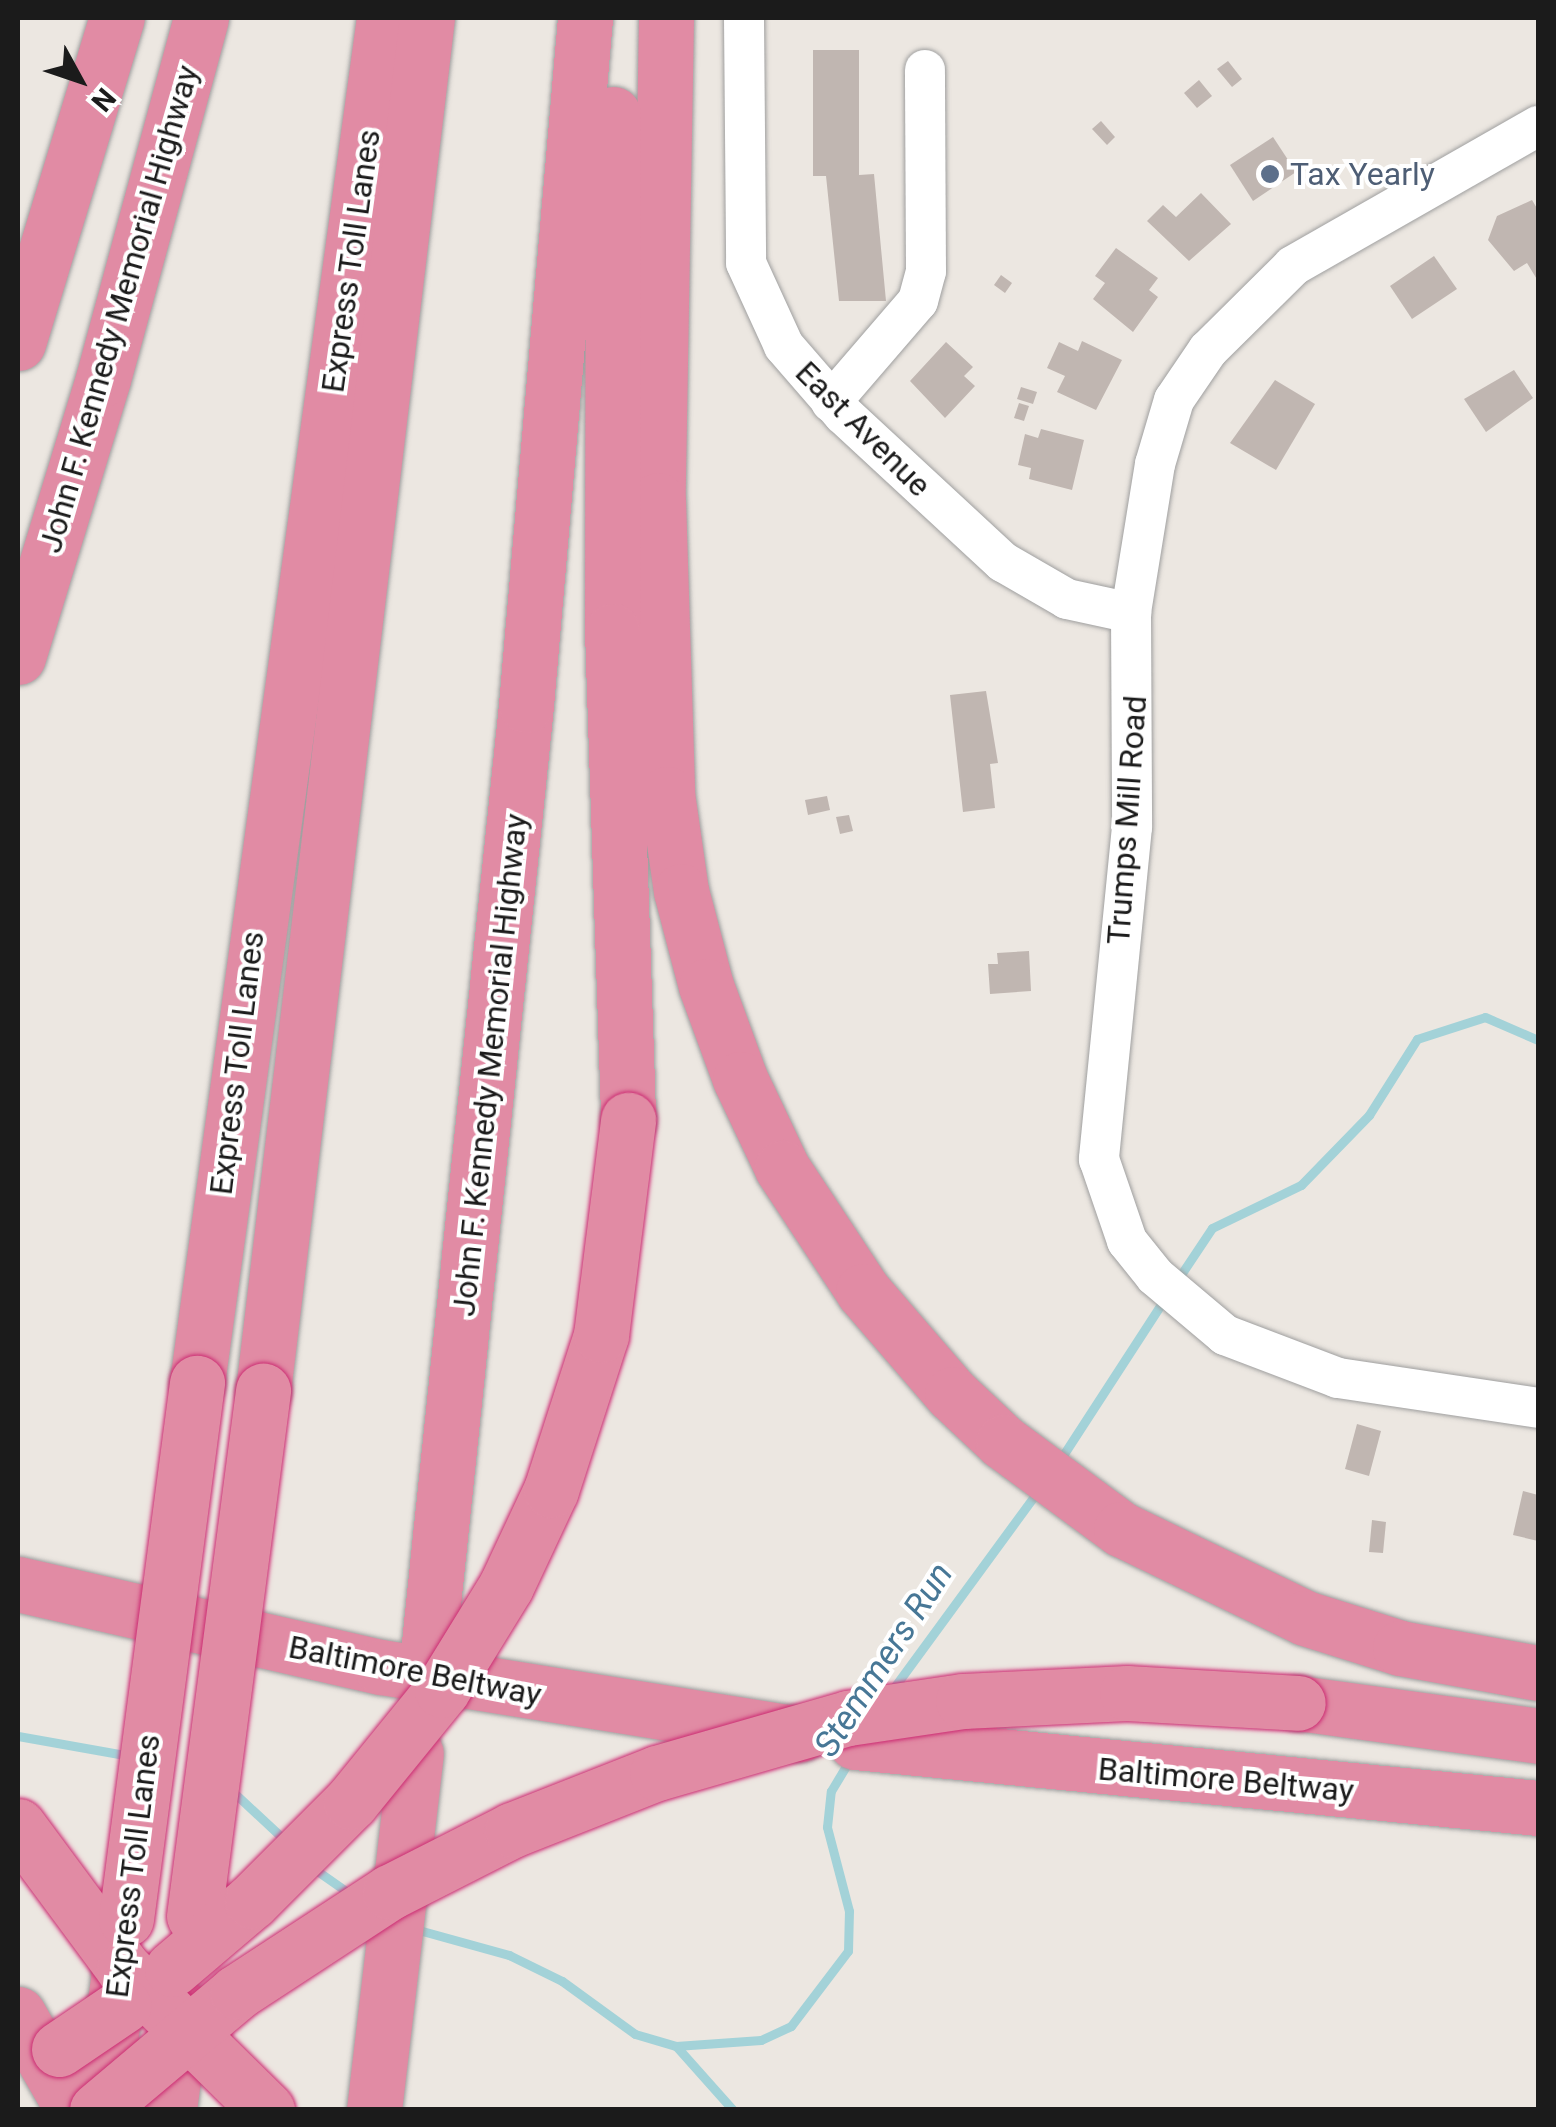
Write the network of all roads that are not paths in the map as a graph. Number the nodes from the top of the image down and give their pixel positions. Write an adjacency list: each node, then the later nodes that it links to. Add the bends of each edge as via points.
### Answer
1 (94, 18): 12 (highway)
2 (117, 18): 13 (highway)
3 (201, 18): 16 (highway, John F. Kennedy Memorial Highway, via 103,379)
4 (384, 18): 26 (highway, Express Toll Lanes, bridge)
5 (427, 18): 27 (highway, Express Toll Lanes, bridge)
6 (585, 18): 29 (highway, John F. Kennedy Memorial Highway, bridge, via 525,724)
7 (619, 18): 24 (highway, bridge, via 609,406 628,1120 611,1284 588,1380 551,1490 478,1636 395,1750 252,1901 124,2004)
8 (666, 18): 19 (highway, via 660,628 666,780 681,891 723,1038 782,1168 863,1291 979,1421 1121,1529 1305,1618 1400,1648)
9 (744, 18): 14 (street, East Avenue, via 746,263 784,346)
10 (925, 70): 14 (street, via 926,271 918,301)
11 (1538, 126): 15 (street, Trumps Mill Road, via 1293,266 1208,350 1164,426)
12 (18, 271)
13 (18, 343)
14 (831, 402): 15 (street, East Avenue, via 1003,562 1067,599)
15 (1131, 613): 17 (street, Trumps Mill Road, via 1132,827 1099,1159 1114,1219 1167,1287 1242,1344 1338,1378)
16 (18, 657)
17 (1538, 1408)
18 (18, 1584): 21 (highway, Baltimore Beltway, via 382,1668 603,1708 924,1750)
19 (1538, 1673)
20 (1538, 1736): 26 (highway, bridge, via 1298,1703 1127,1693 962,1701 848,1718 657,1772 512,1830 374,1901 238,1992)
21 (1538, 1808)
22 (18, 1826): 28 (highway, bridge, via 124,1969)
23 (18, 2014): 25 (highway)
24 (18, 2074)
25 (72, 2110)
26 (99, 2110)
27 (169, 2110)
28 (268, 2110)
29 (374, 2110)

